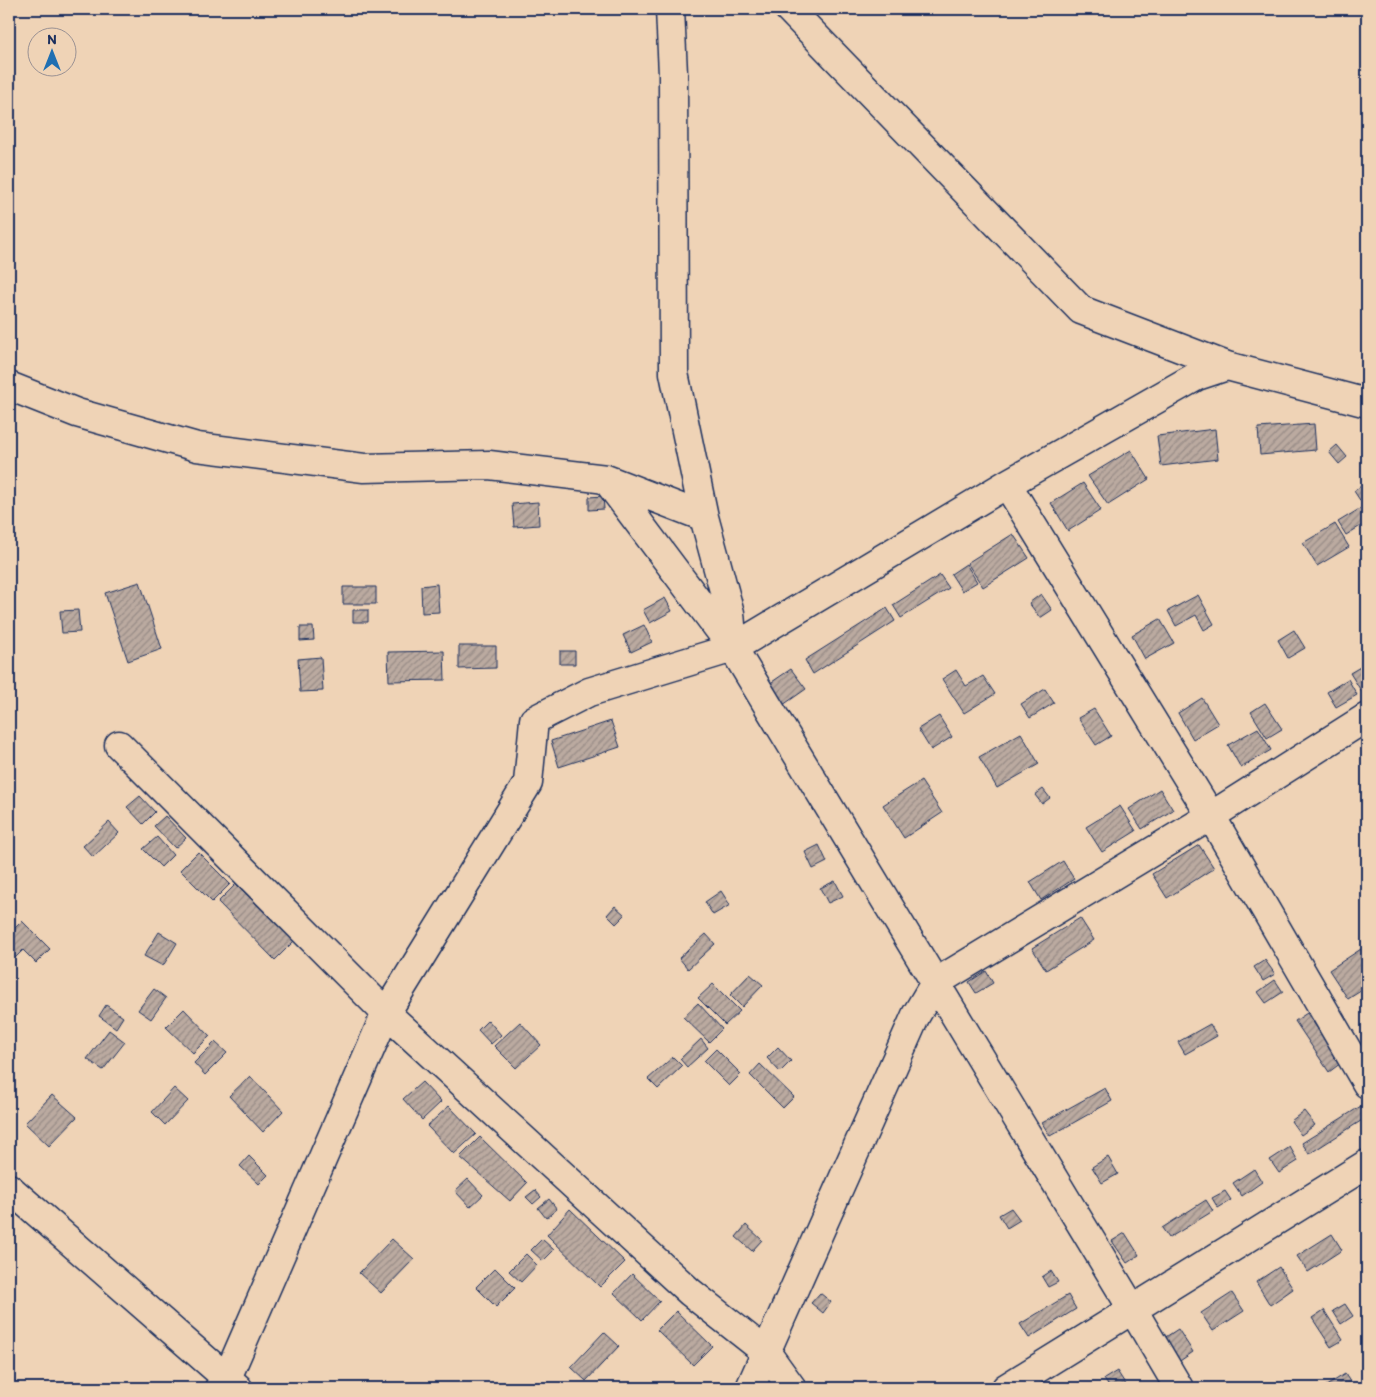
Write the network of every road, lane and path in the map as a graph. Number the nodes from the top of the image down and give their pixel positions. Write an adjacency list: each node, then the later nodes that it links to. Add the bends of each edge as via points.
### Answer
1 (670, 9): 8 (street, via 674,373)
2 (789, 9): 3 (street, via 1081,310)
3 (1227, 366): 5 (street); 7 (street, via 1198,376)
4 (9, 386): 6 (street, via 76,413 197,447 364,468 489,465)
5 (1367, 403)
6 (606, 479): 8 (street); 9 (street)
7 (1007, 484): 9 (street); 12 (street)
8 (704, 517): 9 (street, via 730,614)
9 (733, 648): 13 (street); 14 (street, via 589,692 534,720 528,783)
10 (1367, 717): 12 (street)
11 (119, 745): 14 (street)
12 (1211, 816): 13 (street); 15 (street)
13 (935, 983): 18 (street); 19 (street, via 916,1015)
14 (386, 1012): 19 (street, via 690,1292); 20 (street)
15 (1367, 1084)
16 (1367, 1164): 18 (street)
17 (9, 1188): 20 (street)
18 (1133, 1310): 23 (street); 24 (street)
19 (766, 1352): 21 (street); 22 (street)
20 (228, 1385)
21 (750, 1388)
22 (792, 1388)
23 (1006, 1388)
24 (1179, 1388)

